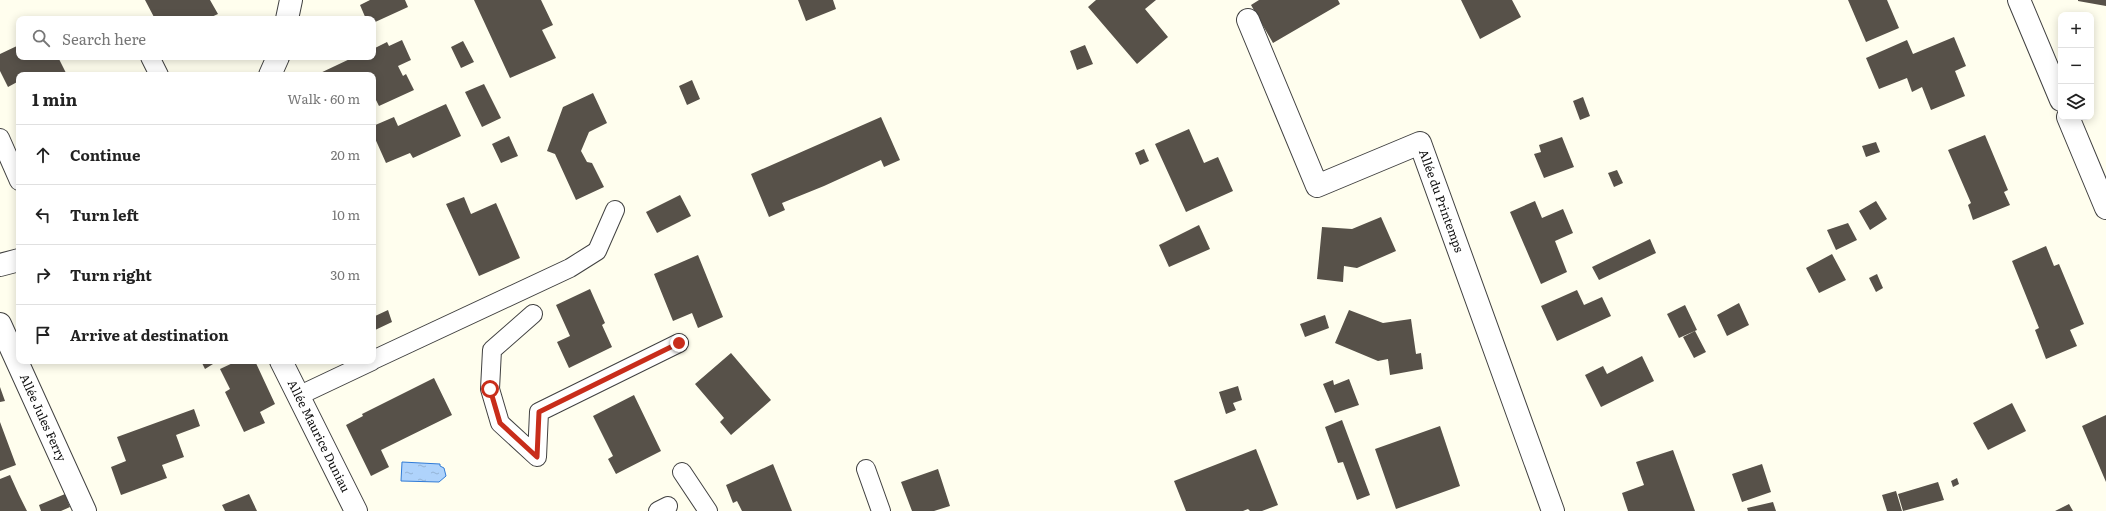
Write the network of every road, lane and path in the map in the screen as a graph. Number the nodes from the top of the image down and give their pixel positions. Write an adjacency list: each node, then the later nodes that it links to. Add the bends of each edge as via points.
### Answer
1 (291, 0): 3 (street)
2 (2019, 0): 9 (street)
3 (288, 16)
4 (1248, 20): 32 (street, Allée du Printemps, via 1317,186 1420,143)
5 (152, 60): 7 (lane)
6 (277, 60): 8 (street)
7 (158, 72)
8 (271, 72)
9 (2058, 93)
10 (2069, 120): 13 (street)
11 (0, 138): 12 (lane)
12 (16, 175)
13 (2106, 208)
14 (615, 210): 21 (lane, via 597,251 570,268)
15 (16, 261): 16 (street)
16 (0, 265)
17 (534, 314): 19 (lane, via 492,350 490,389 500,423 537,457 539,412)
18 (0, 324): 20 (street, Allée Jules Ferry)
19 (679, 343)
20 (16, 359)
21 (376, 359)
22 (18, 364): 28 (street, Allée Jules Ferry)
23 (282, 364): 25 (street, Allée Maurice Duniau)
24 (366, 364): 25 (lane)
25 (298, 396): 29 (street, Allée Maurice Duniau)
26 (866, 469): 31 (lane)
27 (682, 472): 30 (lane)
28 (85, 511)
29 (356, 511)
30 (708, 511)
31 (881, 511)
32 (1553, 511)

